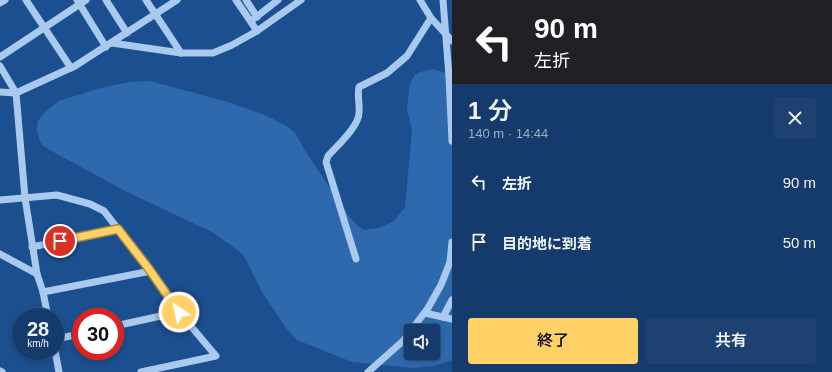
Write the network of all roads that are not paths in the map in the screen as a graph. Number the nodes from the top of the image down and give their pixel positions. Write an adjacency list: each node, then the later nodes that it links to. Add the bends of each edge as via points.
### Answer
1 (5, 0): 13 (street)
2 (26, 0): 17 (street)
3 (106, 0): 19 (street)
4 (146, 0): 14 (street)
5 (176, 0): 14 (street)
6 (236, 0): 16 (street)
7 (246, 0): 16 (street)
8 (301, 0): 18 (street)
9 (420, 0): 15 (street)
10 (443, 0): 28 (street, bridge)
11 (81, 1): 17 (street); 21 (street)
12 (274, 1): 16 (street)
13 (0, 3)
14 (156, 14): 19 (street); 22 (street)
15 (431, 18): 20 (street); 35 (street, via 407,56 387,73 359,87 359,114 356,125 328,156 326,162)
16 (254, 19): 18 (street)
17 (44, 28): 23 (street); 25 (street)
18 (257, 31): 22 (street, via 212,53)
19 (127, 33): 21 (street)
20 (452, 42)
21 (109, 45): 22 (street); 25 (street)
22 (180, 54)
23 (0, 57)
24 (0, 66): 27 (street)
25 (71, 68): 27 (street)
26 (0, 92): 27 (street)
27 (16, 93): 29 (street)
28 (452, 141)
29 (25, 198): 30 (street); 31 (street, via 57,195 90,204 104,211); 33 (street)
30 (0, 200)
31 (118, 229): 33 (street); 36 (street)
32 (452, 242): 42 (street, via 450,262 441,285)
33 (32, 247): 37 (street)
34 (0, 254): 37 (street)
35 (356, 259)
36 (151, 271): 38 (street); 41 (street)
37 (37, 274): 38 (street)
38 (43, 292): 40 (street)
39 (452, 300): 43 (street)
40 (46, 308)
41 (179, 312): 45 (street); 48 (street, via 216,356)
42 (425, 313): 43 (street); 49 (street, via 403,341)
43 (443, 317): 44 (street)
44 (452, 319)
45 (124, 324)
46 (57, 360): 47 (street)
47 (59, 372)
48 (141, 372)
49 (368, 372)

